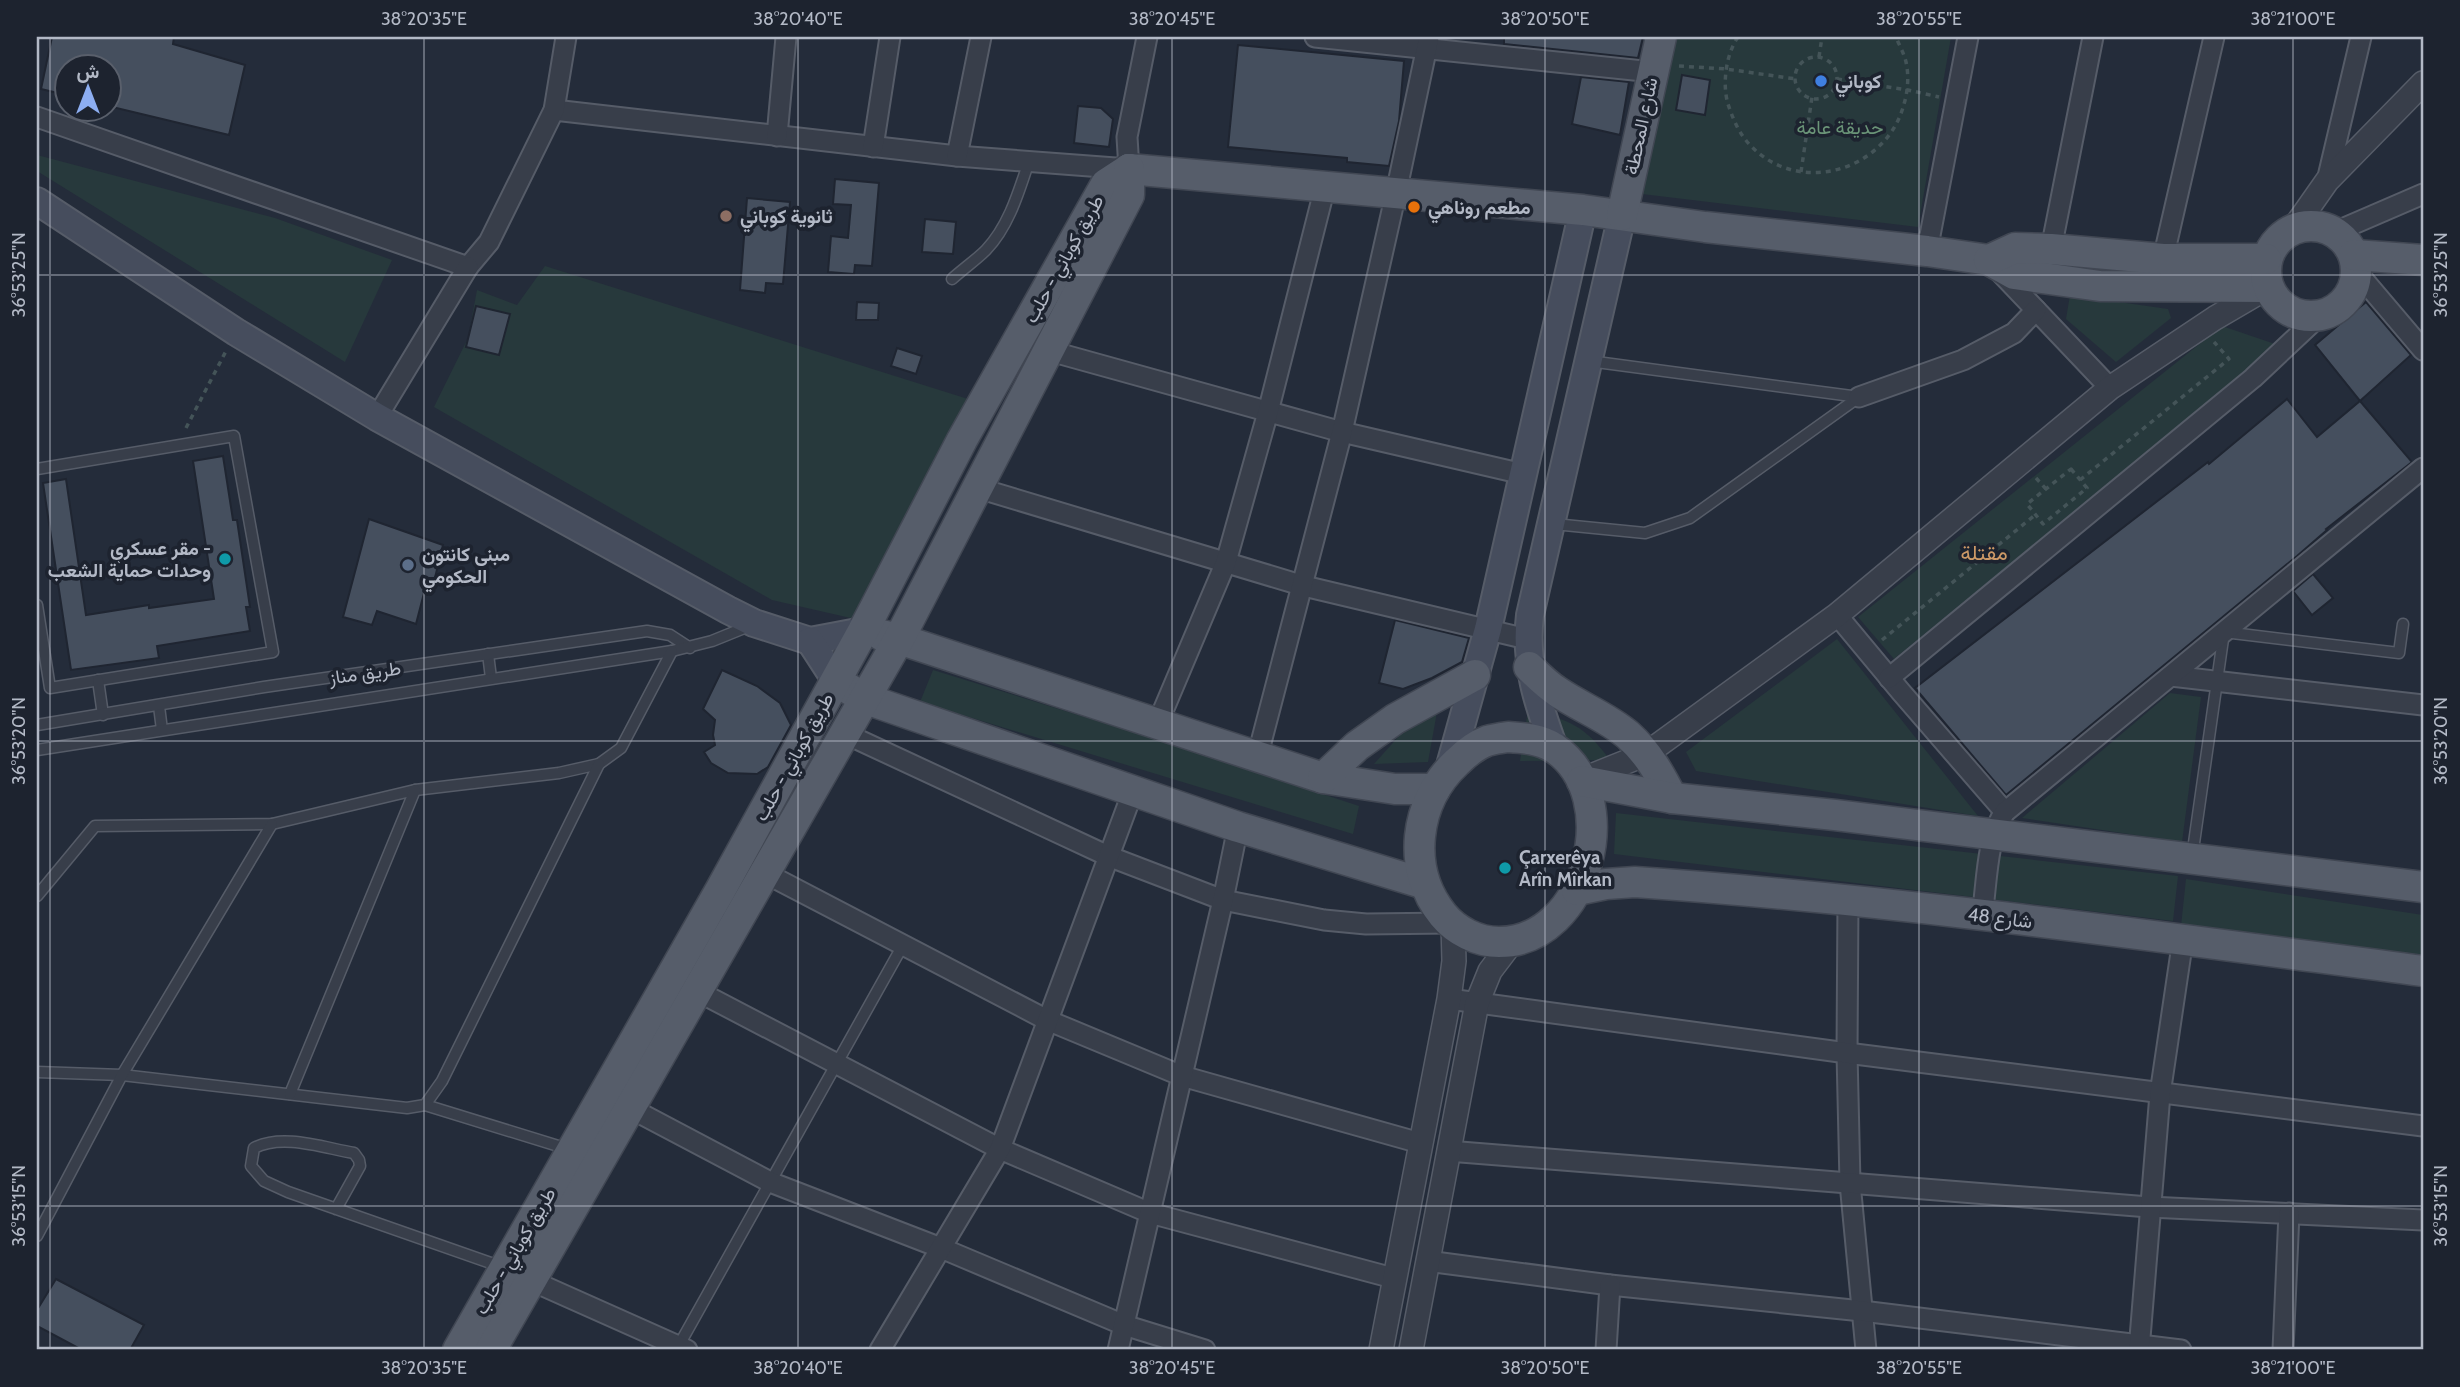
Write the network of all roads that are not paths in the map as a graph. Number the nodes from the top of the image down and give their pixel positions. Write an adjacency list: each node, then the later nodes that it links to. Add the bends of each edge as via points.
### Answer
1 (566, 37): 16 (street)
2 (786, 37): 18 (street)
3 (890, 37): 19 (street)
4 (981, 37): 20 (street)
5 (1147, 37): 22 (street, via 1126,137)
6 (1315, 37): 7 (street)
7 (1322, 37): 13 (street)
8 (1661, 37): 14 (main road, شارع المحطة)
9 (1968, 37): 32 (street)
10 (2092, 37): 31 (street)
11 (2214, 37): 34 (street)
12 (2361, 37): 23 (street)
13 (1428, 43): 14 (street); 25 (street)
14 (1653, 72): 29 (main road, شارع المحطة)
15 (2423, 83): 23 (street)
16 (554, 110): 18 (street); 37 (street, via 489,242)
17 (37, 117): 37 (street)
18 (777, 136): 19 (street)
19 (873, 147): 20 (street)
20 (957, 156): 21 (street)
21 (1029, 160): 22 (street); 39 (lane, via 1016,200 996,237)
22 (1129, 169): 24 (main road); 43 (main road, طريق كوباني - حلب, via 1129,195); 62 (main road, طريق كوباني - حلب, via 1106,184 962,440)
23 (2327, 181): 30 (street)
24 (1325, 187): 25 (main road); 47 (street)
25 (1396, 193): 28 (main road); 49 (street)
26 (2423, 194): 33 (street)
27 (37, 201): 48 (main road, via 236,332)
28 (1583, 210): 29 (main road); 52 (main road)
29 (1622, 215): 32 (main road); 44 (main road)
30 (2294, 229): 33 (main road, via 2322,227); 38 (main road, via 2272,246)
31 (2051, 248): 34 (main road); 35 (main road, via 2015,248)
32 (1927, 251): 35 (main road)
33 (2348, 253): 36 (main road); 41 (main road, via 2354,286 2346,300); 42 (street)
34 (2163, 259): 38 (main road)
35 (1989, 260): 38 (main road, via 2014,274 2100,286); 40 (street)
36 (2423, 260)
37 (468, 267): 48 (street)
38 (2267, 273): 41 (main road, via 2276,301 2288,311); 45 (street, via 2201,327)
39 (952, 279)
40 (2036, 310): 45 (street); 46 (street, via 2014,333 1963,360)
41 (2319, 316): 73 (street, via 2253,377)
42 (2423, 350)
43 (1050, 351): 47 (street); 53 (main road, طريق كوباني - حلب)
44 (1589, 360): 46 (lane); 54 (main road)
45 (2110, 388): 58 (street)
46 (1859, 397): 54 (lane, via 1690,518 1644,533)
47 (1268, 412): 49 (street); 55 (street)
48 (377, 417): 59 (main road)
49 (1342, 432): 52 (street); 56 (street)
50 (37, 468): 74 (lane, via 234,436 273,652)
51 (2423, 468): 63 (street)
52 (1523, 474): 61 (main road)
53 (978, 488): 55 (street); 64 (main road, طريق كوباني - حلب)
54 (1550, 524): 68 (main road, via 1530,615)
55 (1226, 562): 56 (street); 82 (street)
56 (1304, 586): 61 (street); 88 (street)
57 (37, 605): 74 (lane, via 50,688)
58 (1837, 615): 73 (street); 87 (street)
59 (754, 623): 65 (main road); 66 (lane, طريق مناز)
60 (2403, 624): 63 (lane, via 2399,653)
61 (1488, 629): 68 (street); 70 (main road)
62 (863, 631): 64 (main road); 65 (main road); 75 (main road, طريق كوباني - حلب)
63 (2224, 632): 71 (street); 76 (lane)
64 (900, 639): 77 (main road, طريق كوباني - حلب); 82 (main road)
65 (810, 641): 75 (main road)
66 (690, 648): 67 (lane, طريق مناز); 69 (lane, طريق مناز, via 670,635 647,631)
67 (672, 651): 72 (lane, طريق مناز); 89 (lane, via 621,748)
68 (1528, 653): 85 (main road, via 1535,694); 87 (main road, via 1559,693 1602,717)
69 (488, 654): 72 (lane); 79 (lane, طريق مناز)
70 (1475, 675): 90 (main road, via 1395,719); 91 (main road)
71 (2171, 676): 76 (street); 96 (street)
72 (491, 678): 83 (lane, طريق مناز)
73 (1889, 678): 96 (street)
74 (98, 680): 80 (lane)
75 (836, 681): 77 (main road); 130 (main road, طريق كوباني - حلب)
76 (2218, 682): 78 (street); 100 (lane)
77 (866, 699): 84 (main road, طريق كوباني - حلب); 94 (main road)
78 (2423, 705)
79 (159, 706): 80 (lane, طريق مناز); 83 (lane)
80 (103, 715): 81 (lane, طريق مناز)
81 (37, 725)
82 (1157, 725): 88 (main road)
83 (162, 730): 86 (lane, طريق مناز)
84 (846, 734): 99 (street); 101 (main road, طريق كوباني - حلب)
85 (1554, 748): 91 (main road, via 1531,739 1486,741 1466,753); 92 (main road)
86 (37, 750)
87 (1646, 754): 92 (street); 95 (main road)
88 (1257, 758): 90 (main road)
89 (599, 764): 93 (lane); 125 (lane, via 442,1081)
90 (1323, 778): 91 (main road, via 1395,789)
91 (1442, 779): 102 (main road, via 1424,811 1419,835)
92 (1581, 780): 95 (main road); 104 (main road, via 1591,825 1588,858)
93 (415, 790): 97 (lane); 123 (lane)
94 (1133, 791): 98 (main road); 99 (street)
95 (1672, 798): 96 (main road)
96 (1999, 823): 100 (main road); 108 (street)
97 (272, 824): 105 (lane, via 95,826); 121 (lane)
98 (1238, 827): 102 (main road); 106 (street)
99 (1108, 856): 106 (street); 117 (street)
100 (2192, 858): 103 (main road)
101 (765, 873): 112 (street); 114 (main road, طريق كوباني - حلب)
102 (1425, 884): 109 (main road)
103 (2423, 887)
104 (1577, 890): 107 (main road, 48 شارع, via 1635,882); 111 (main road, via 1551,924)
105 (37, 896)
106 (1223, 900): 109 (street, via 1324,920); 122 (street)
107 (1848, 901): 108 (main road, 48 شارع); 118 (street)
108 (1982, 916): 110 (main road, 48 شارع)
109 (1451, 924): 111 (main road, via 1490,942); 115 (street, via 1454,961)
110 (2183, 939): 113 (main road, 48 شارع); 124 (street)
111 (1512, 942): 116 (street, via 1490,971)
112 (903, 945): 117 (street); 119 (lane)
113 (2423, 971)
114 (697, 991): 119 (street); 126 (main road, طريق كوباني - حلب)
115 (1449, 999): 116 (street); 128 (street)
116 (1478, 1003): 118 (street); 131 (street)
117 (1047, 1020): 122 (street); 129 (street)
118 (1847, 1053): 124 (street); 133 (street)
119 (836, 1063): 129 (street); 132 (lane)
120 (37, 1072): 121 (lane)
121 (122, 1075): 123 (lane); 139 (lane)
122 (1182, 1076): 128 (street); 136 (street)
123 (290, 1094): 125 (lane, via 407,1108)
124 (2160, 1094): 127 (street); 134 (street)
125 (425, 1105): 130 (lane)
126 (629, 1108): 132 (street); 142 (main road, طريق كوباني - حلب)
127 (2423, 1126)
128 (1420, 1143): 143 (street)
129 (1000, 1149): 136 (street); 140 (street)
130 (572, 1150): 142 (main road, طريق كوباني - حلب)
131 (1448, 1151): 133 (street); 141 (street)
132 (770, 1182): 140 (street); 149 (lane)
133 (1850, 1183): 134 (street); 146 (street)
134 (2149, 1207): 137 (street); 148 (street)
135 (336, 1209): 135 (lane, via 264,1181 251,1166 254,1148 266,1142 290,1142 354,1153 360,1166); 142 (lane)
136 (1150, 1213): 143 (street); 147 (street)
137 (2289, 1213): 138 (street); 160 (street)
138 (2423, 1220)
139 (38, 1231)
140 (941, 1248): 147 (street); 152 (street)
141 (1427, 1261): 144 (street); 156 (street)
142 (518, 1274): 145 (main road, طريق كوباني - حلب); 149 (street)
143 (1394, 1278): 155 (street)
144 (1610, 1285): 146 (street); 157 (street)
145 (499, 1308): 150 (main road, طريق كوباني - حلب); 151 (main road, طريق كوباني - حلب)
146 (1862, 1311): 148 (street); 158 (street)
147 (1124, 1325): 153 (street); 154 (street)
148 (2140, 1348): 159 (street)
149 (680, 1349)
150 (458, 1350)
151 (491, 1350)
152 (880, 1350)
153 (1118, 1350)
154 (1205, 1350)
155 (1381, 1350)
156 (1411, 1350)
157 (1606, 1350)
158 (1866, 1350)
159 (2181, 1350)
160 (2283, 1350)

